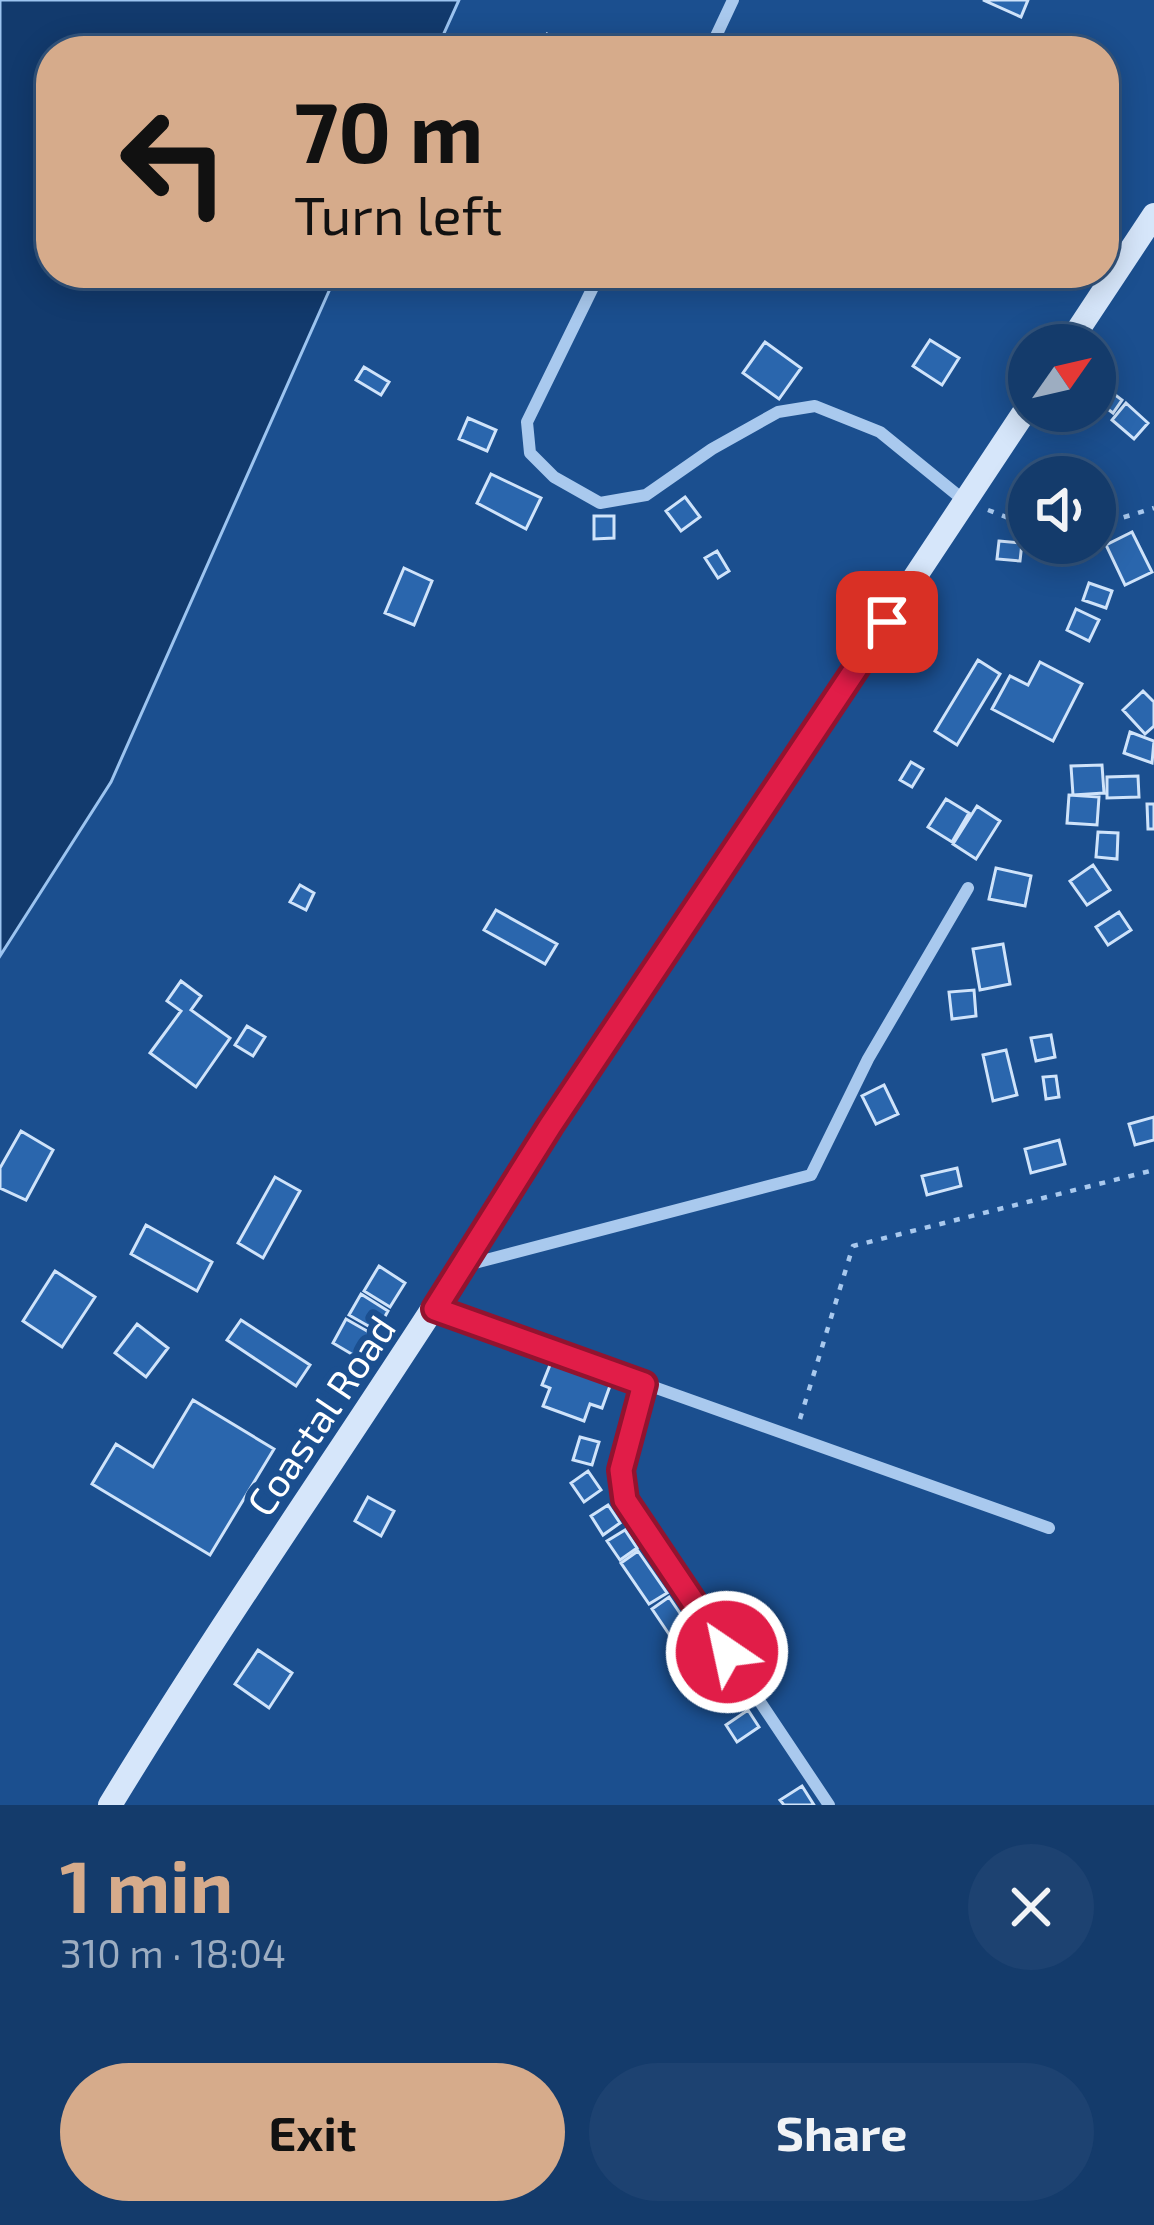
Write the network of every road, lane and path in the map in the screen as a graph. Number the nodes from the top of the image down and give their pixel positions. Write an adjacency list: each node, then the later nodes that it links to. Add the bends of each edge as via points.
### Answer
1 (733, 0): 2 (street)
2 (716, 36)
3 (1154, 214): 4 (street)
4 (1119, 268)
5 (593, 288): 9 (street, via 527,422 530,453 554,477 600,503 646,495 778,412 815,406 880,432)
6 (1106, 288): 7 (street)
7 (1083, 324)
8 (1011, 432): 9 (street, Coastal Road)
9 (966, 502): 11 (path); 15 (street, Coastal Road)
10 (1154, 508): 12 (path)
11 (1008, 518)
12 (1116, 520)
13 (968, 888): 15 (street, via 811,1175)
14 (1154, 1171): 18 (path, via 854,1246)
15 (461, 1266): 16 (street, Coastal Road)
16 (435, 1309): 17 (street); 20 (street, Coastal Road)
17 (644, 1384): 18 (street); 21 (street, via 621,1470 625,1500)
18 (794, 1436): 19 (street)
19 (1049, 1528)
20 (110, 1805)
21 (829, 1805)

